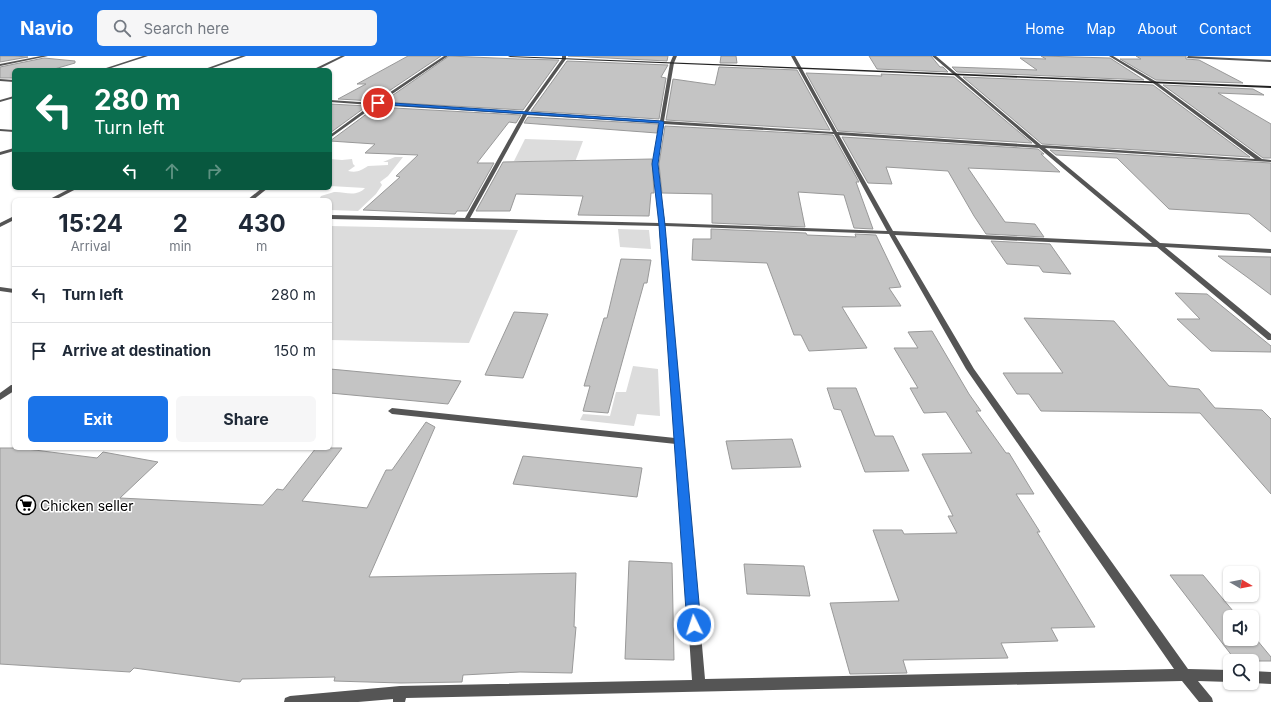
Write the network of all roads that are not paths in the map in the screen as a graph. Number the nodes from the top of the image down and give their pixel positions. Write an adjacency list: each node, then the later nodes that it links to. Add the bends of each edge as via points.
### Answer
1 (46, 56): 14 (street)
2 (146, 56): 15 (street)
3 (244, 56): 16 (street)
4 (343, 56): 17 (street)
5 (446, 56): 27 (street)
6 (510, 56): 10 (street)
7 (793, 56): 18 (street)
8 (934, 56): 19 (street)
9 (1111, 56): 22 (street)
10 (564, 57): 12 (street); 28 (street)
11 (1188, 57): 13 (street)
12 (673, 59): 18 (street); 29 (street)
13 (1271, 61)
14 (0, 65)
15 (108, 68)
16 (210, 68)
17 (318, 68)
18 (800, 68): 19 (street); 32 (street)
19 (956, 74): 22 (street); 34 (street)
20 (0, 80): 21 (street)
21 (12, 81)
22 (1154, 82): 23 (street); 37 (street)
23 (1271, 87)
24 (12, 98): 25 (street)
25 (0, 101)
26 (332, 101): 27 (street)
27 (378, 103): 28 (street); 33 (street)
28 (525, 114): 29 (street); 46 (street)
29 (662, 122): 32 (street); 48 (street, via 655,164)
30 (0, 130): 31 (street)
31 (12, 131)
32 (836, 134): 34 (street); 49 (street)
33 (332, 135)
34 (1041, 147): 37 (street); 50 (street)
35 (12, 150): 36 (street)
36 (0, 154)
37 (1260, 160): 38 (street); 39 (street)
38 (1271, 161)
39 (1271, 166)
40 (71, 190): 42 (street)
41 (262, 190): 43 (street)
42 (55, 198)
43 (252, 198)
44 (332, 217): 46 (street)
45 (12, 219): 47 (street)
46 (467, 219): 48 (street)
47 (0, 225)
48 (662, 225): 49 (street); 58 (street)
49 (891, 233): 50 (street); 59 (street, via 970,369)
50 (1158, 245): 51 (street); 54 (street)
51 (1271, 251)
52 (0, 289): 53 (street)
53 (12, 291)
54 (1271, 338)
55 (12, 388): 56 (street)
56 (0, 397)
57 (392, 411): 58 (street)
58 (680, 441): 63 (street)
59 (1185, 674): 60 (street); 63 (street); 66 (street)
60 (1223, 676)
61 (1259, 678): 62 (street)
62 (1271, 678)
63 (698, 686): 64 (street)
64 (399, 697): 65 (street)
65 (290, 702)
66 (1207, 702)

